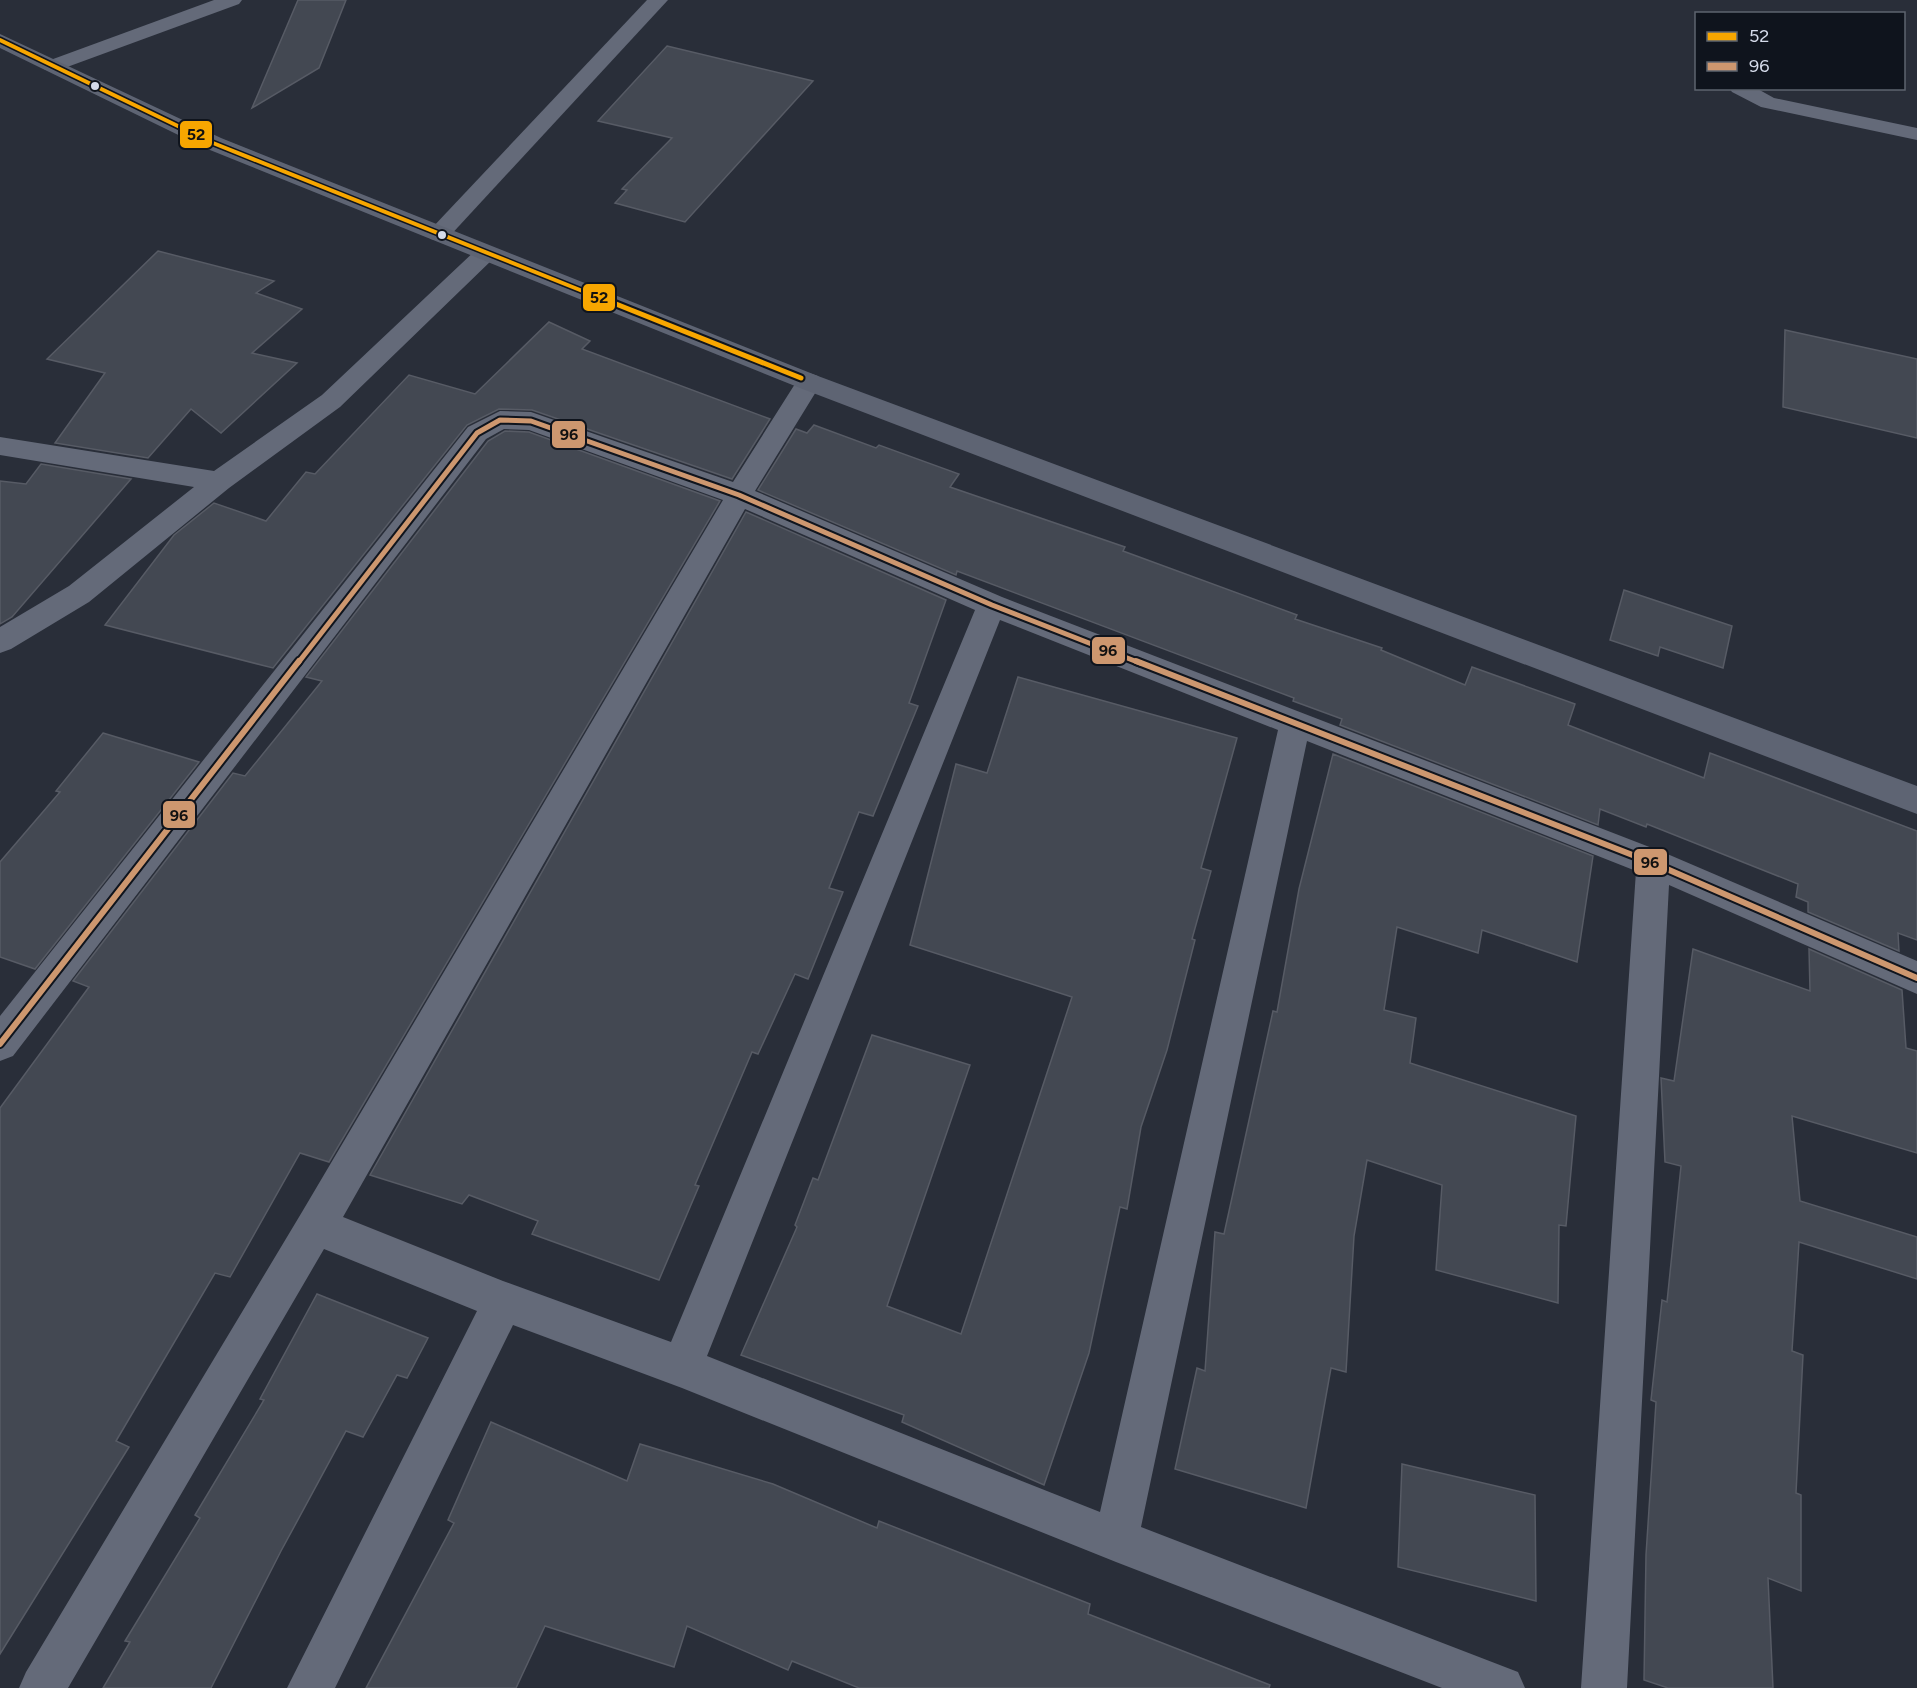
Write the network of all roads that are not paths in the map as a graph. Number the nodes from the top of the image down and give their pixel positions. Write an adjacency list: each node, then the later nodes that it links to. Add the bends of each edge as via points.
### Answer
1 (232, 0): 4 (street)
2 (658, 0): 7 (street)
3 (0, 40): 4 (street)
4 (52, 66): 7 (street, via 213,143)
5 (1742, 90): 6 (street, via 1768,103)
6 (1917, 134)
7 (439, 234): 8 (street)
8 (486, 253): 9 (street); 11 (street, via 331,401)
9 (809, 382): 12 (street); 16 (street)
10 (4, 451): 11 (street)
11 (219, 481): 14 (street, via 79,594)
12 (739, 495): 13 (street); 19 (street, via 531,421 500,420 477,433); 20 (street)
13 (992, 605): 15 (street); 22 (street)
14 (0, 641)
15 (1295, 725): 17 (street); 23 (street)
16 (1917, 800)
17 (1653, 863): 18 (street); 27 (street)
18 (1917, 978)
19 (0, 1044)
20 (316, 1226): 21 (street); 24 (street)
21 (503, 1301): 22 (street); 25 (street)
22 (682, 1367): 23 (street)
23 (1116, 1540): 26 (street)
24 (42, 1688)
25 (310, 1688)
26 (1502, 1688)
27 (1604, 1688)

